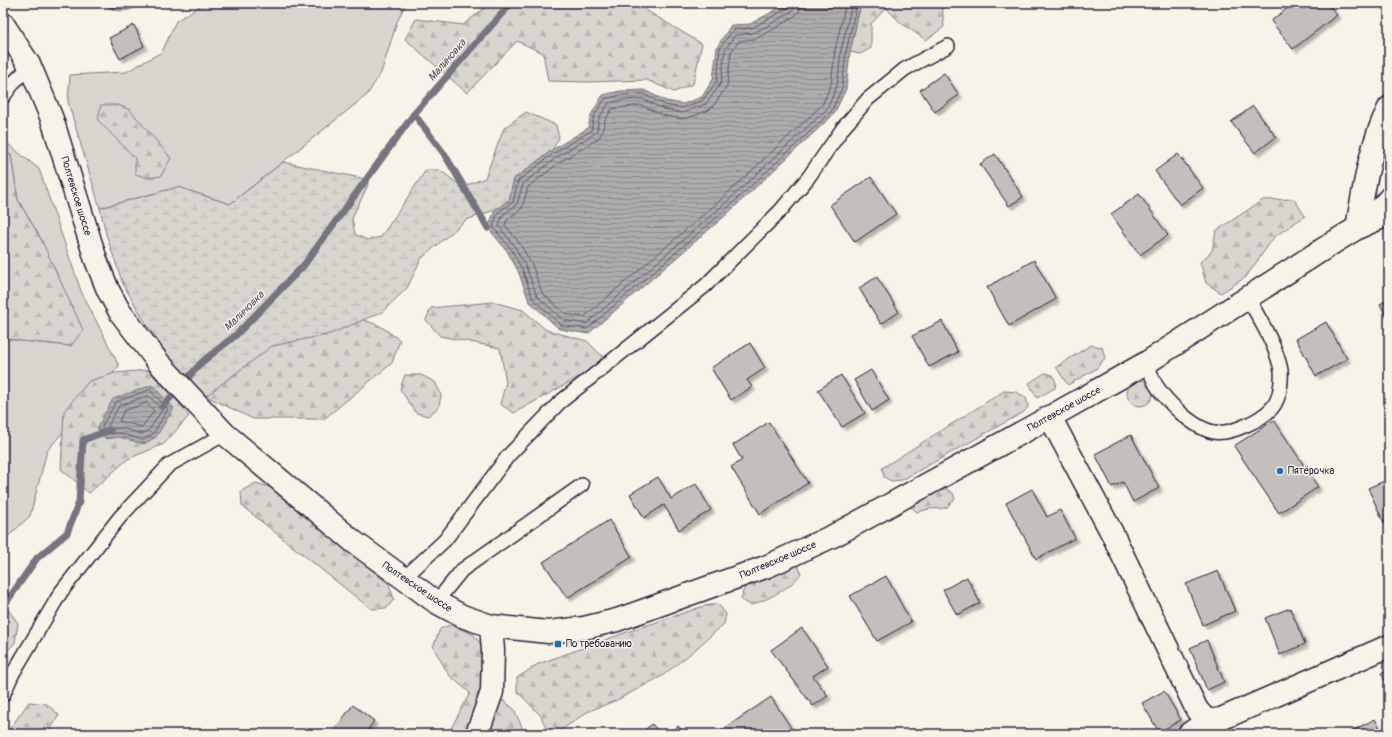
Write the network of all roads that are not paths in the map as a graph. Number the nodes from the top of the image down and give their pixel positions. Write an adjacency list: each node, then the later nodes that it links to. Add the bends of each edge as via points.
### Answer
1 (3, 24): 3 (street, Полтевское шоссе)
2 (948, 46): 14 (lane, via 905,69 868,99 781,210 705,286 559,403 508,456 446,540)
3 (30, 66): 4 (lane); 12 (street, Полтевское шоссе, via 52,119 96,260 108,290 120,312 158,362)
4 (3, 97)
5 (1389, 108): 8 (street, via 1370,162)
6 (1389, 192): 8 (lane)
7 (1389, 214): 8 (street, Полтевское шоссе)
8 (1357, 228): 9 (street, Полтевское шоссе)
9 (1248, 298): 10 (street, Полтевское шоссе); 10 (lane, via 1265,328 1281,371 1277,398 1272,408 1248,424 1233,430 1214,432 1199,426 1168,400 1157,385)
10 (1146, 362): 11 (street, Полтевское шоссе)
11 (1050, 417): 16 (street, Полтевское шоссе, via 835,535 768,566 616,620 584,628 548,632); 19 (street, via 1112,533 1197,710)
12 (225, 434): 14 (street, Полтевское шоссе, via 354,542); 18 (lane, via 169,465 120,517 61,592)
13 (582, 485): 15 (lane, via 462,570)
14 (403, 579): 15 (street, Полтевское шоссе)
15 (436, 602): 16 (street, Полтевское шоссе, via 462,616)
16 (491, 626): 20 (street, via 492,692)
17 (1389, 646): 19 (street, via 1221,719)
18 (3, 695)
19 (1207, 721): 21 (street)
20 (477, 734)
21 (1190, 734)

